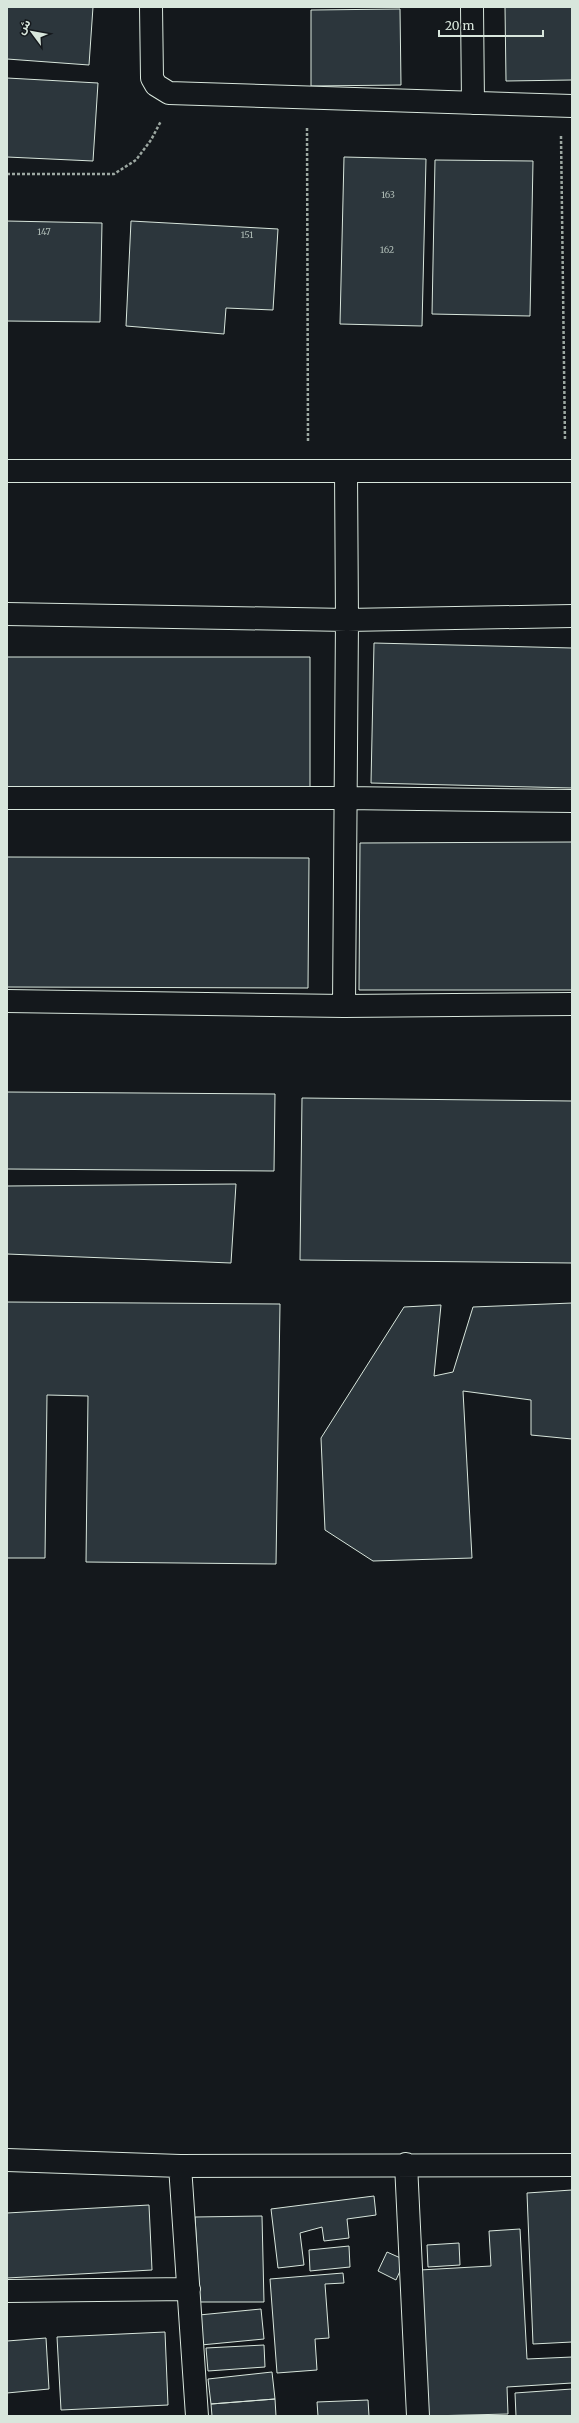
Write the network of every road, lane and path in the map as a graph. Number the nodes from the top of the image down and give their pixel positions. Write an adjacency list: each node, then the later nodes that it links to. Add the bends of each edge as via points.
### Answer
1 (151, 7): 3 (street, via 152,78 156,85)
2 (472, 7): 5 (street)
3 (169, 93): 4 (street); 7 (path, via 163,118 152,140 136,160 114,174)
4 (306, 98): 5 (street); 9 (path)
5 (474, 103): 6 (street)
6 (566, 106): 11 (path)
7 (7, 174)
8 (7, 471): 9 (street)
9 (308, 471): 10 (street)
10 (346, 471): 11 (street); 14 (street)
11 (569, 471)
12 (7, 614): 14 (street)
13 (572, 616): 14 (street)
14 (347, 620): 16 (street)
15 (7, 798): 16 (street)
16 (346, 798): 17 (street); 20 (street)
17 (572, 801)
18 (7, 1002): 20 (street)
19 (572, 1004): 20 (street)
20 (344, 1006)
21 (7, 2160): 24 (street)
22 (406, 2164): 23 (street); 24 (street); 28 (street)
23 (572, 2165)
24 (180, 2166): 25 (street)
25 (189, 2289): 26 (street); 27 (street)
26 (7, 2290)
27 (198, 2416)
28 (418, 2416)

